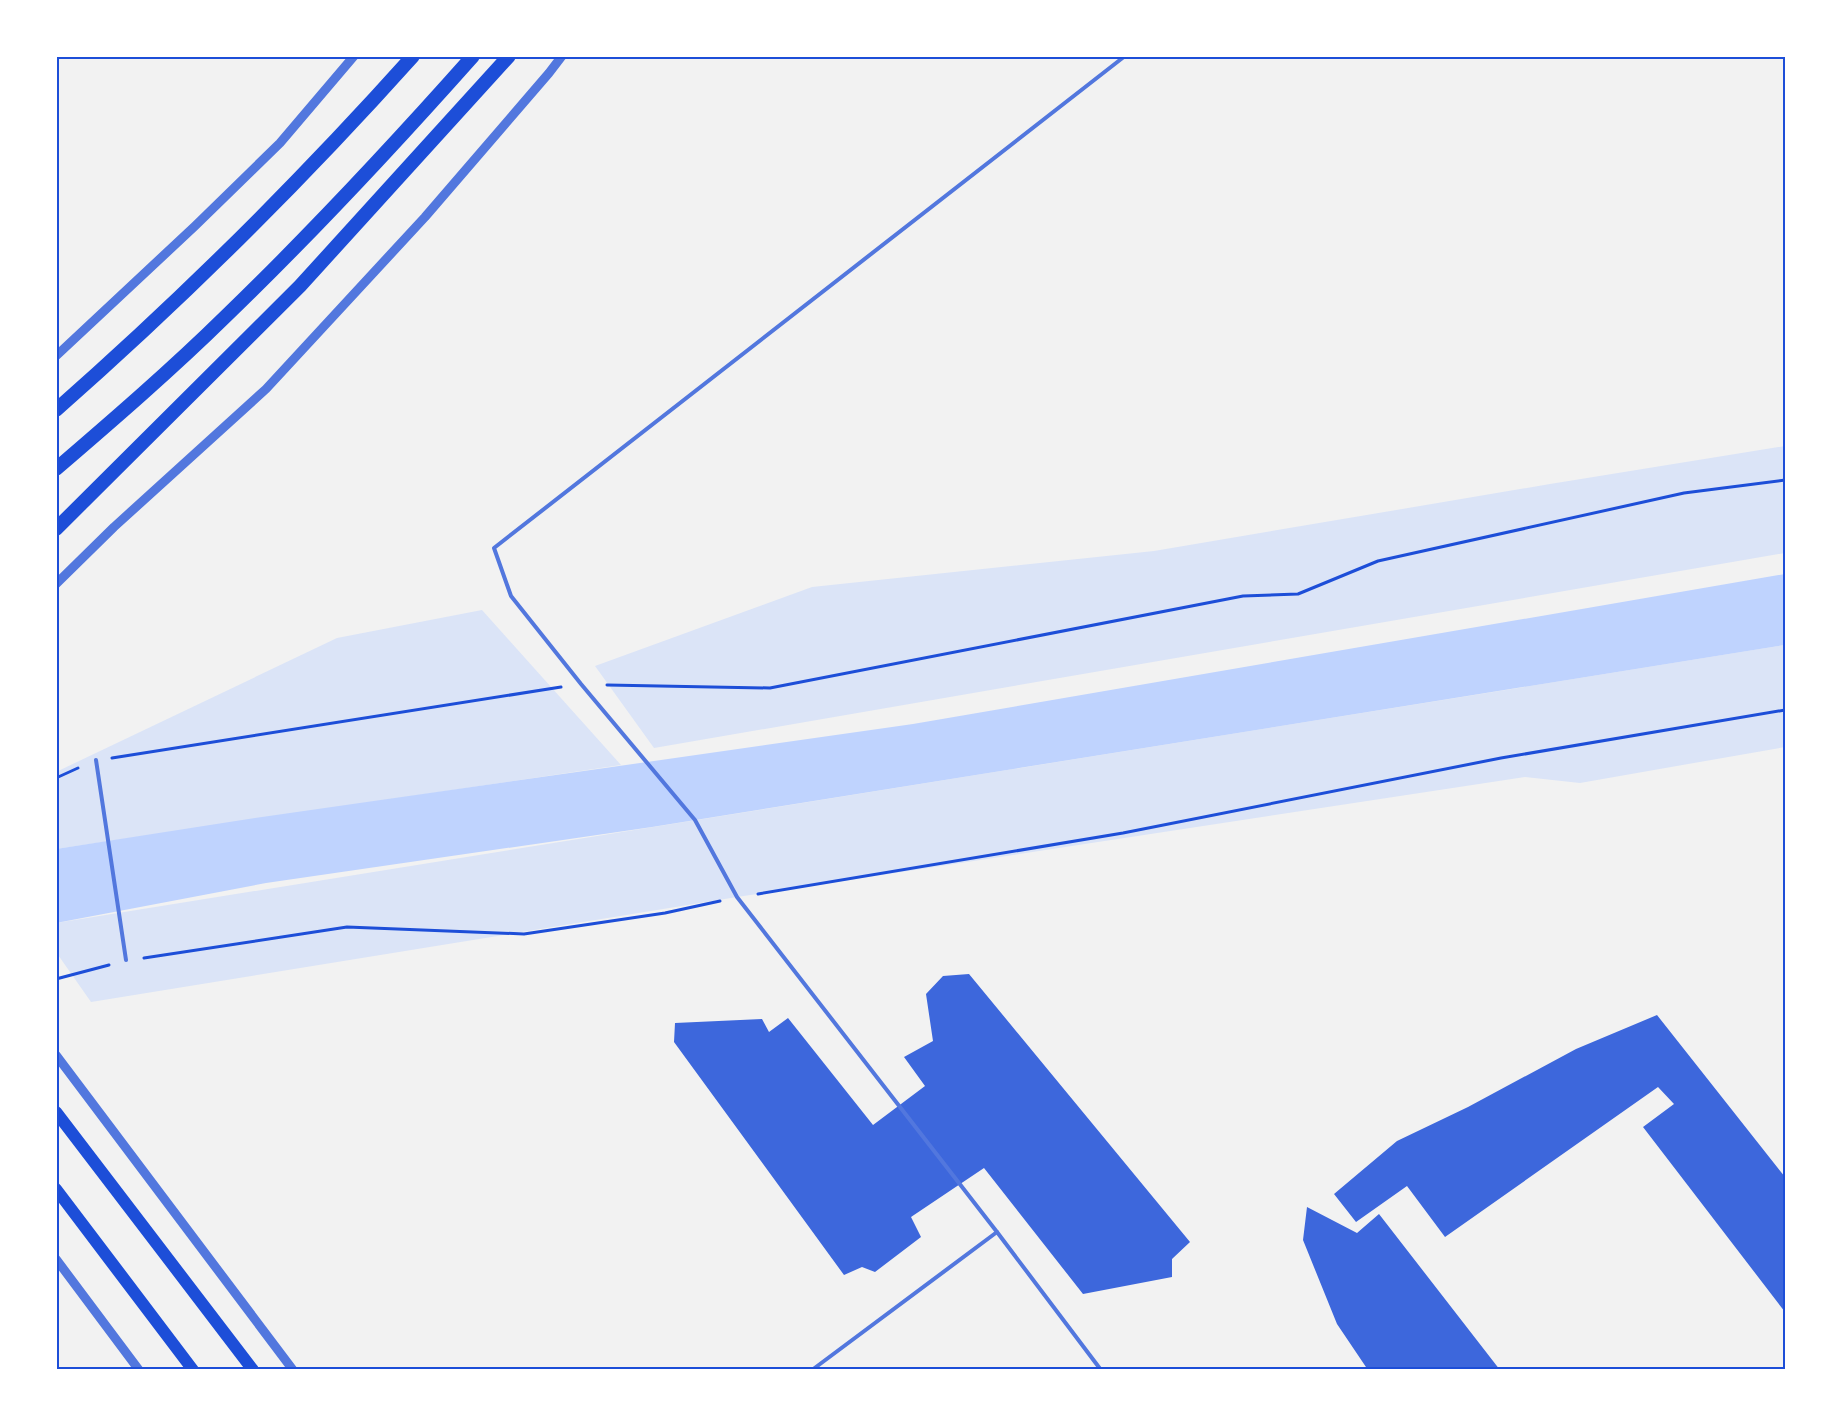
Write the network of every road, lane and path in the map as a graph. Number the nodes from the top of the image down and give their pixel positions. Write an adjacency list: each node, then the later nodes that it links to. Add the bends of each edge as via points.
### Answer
1 (354, 56): 7 (street, via 280,142)
2 (413, 56): 8 (highway, via 364,111 206,273)
3 (472, 56): 9 (highway, via 397,142 231,312)
4 (508, 56): 11 (highway, via 300,286)
5 (562, 56): 12 (street, via 425,218 266,389 114,526)
6 (1124, 56): 13 (lane, via 494,548 511,596)
7 (56, 356)
8 (56, 410)
9 (56, 469)
10 (1785, 480): 13 (path, via 1684,493 1378,561 1298,594 1243,596 770,688)
11 (56, 529)
12 (56, 584)
13 (581, 684): 15 (path); 17 (lane, via 695,820)
14 (1785, 710): 17 (path, via 1501,758 1123,833)
15 (96, 760): 16 (path); 18 (lane)
16 (56, 778)
17 (737, 897): 18 (path, via 664,913 524,934 347,926); 23 (lane)
18 (126, 960): 19 (path)
19 (56, 979)
20 (56, 1055): 28 (street)
21 (56, 1112): 27 (main road)
22 (56, 1189): 26 (main road)
23 (997, 1232): 29 (lane); 30 (lane)
24 (56, 1259): 25 (street)
25 (139, 1370)
26 (193, 1370)
27 (252, 1370)
28 (293, 1370)
29 (812, 1370)
30 (1101, 1370)

